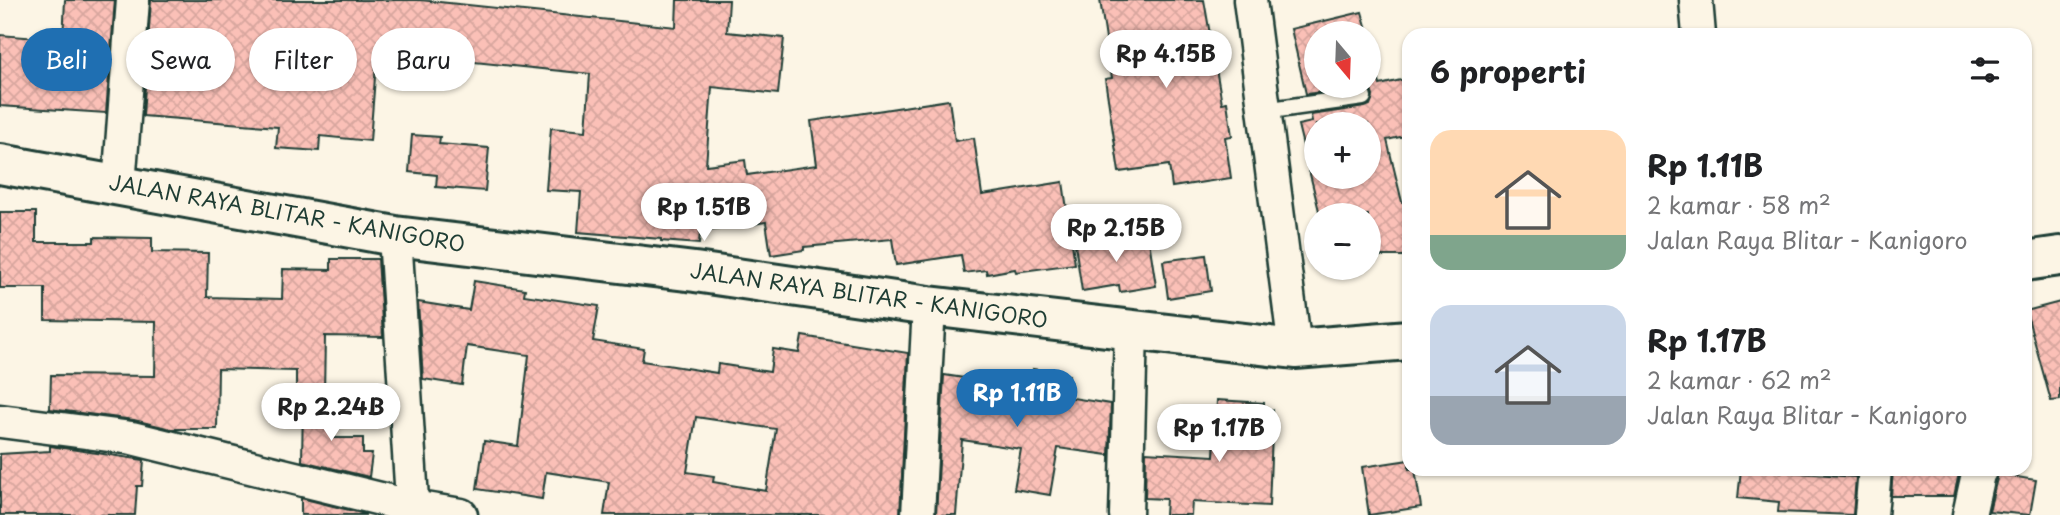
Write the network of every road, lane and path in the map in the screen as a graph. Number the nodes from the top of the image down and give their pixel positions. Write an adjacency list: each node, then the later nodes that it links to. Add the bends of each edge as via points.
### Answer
1 (132, 0): 8 (street)
2 (1250, 0): 6 (street)
3 (1696, 0): 4 (street)
4 (1698, 28)
5 (1356, 98): 6 (lane)
6 (1264, 111): 15 (street)
7 (0, 164): 8 (main road, JALAN RAYA BLITAR - KANIGORO)
8 (119, 185): 9 (main road, JALAN RAYA BLITAR - KANIGORO)
9 (395, 236): 12 (main road, JALAN RAYA BLITAR - KANIGORO); 19 (street)
10 (2060, 256): 11 (main road)
11 (2032, 260)
12 (929, 306): 13 (main road, JALAN RAYA BLITAR - KANIGORO); 21 (street)
13 (1131, 330): 15 (main road, JALAN RAYA BLITAR - KANIGORO); 22 (street)
14 (1402, 341): 15 (main road, JALAN RAYA BLITAR - KANIGORO)
15 (1295, 349)
16 (0, 421): 19 (street, via 132,438)
17 (1874, 476): 23 (street)
18 (1979, 476): 24 (street)
19 (413, 511): 20 (street)
20 (461, 515)
21 (918, 515)
22 (1126, 515)
23 (1871, 515)
24 (1969, 515)

